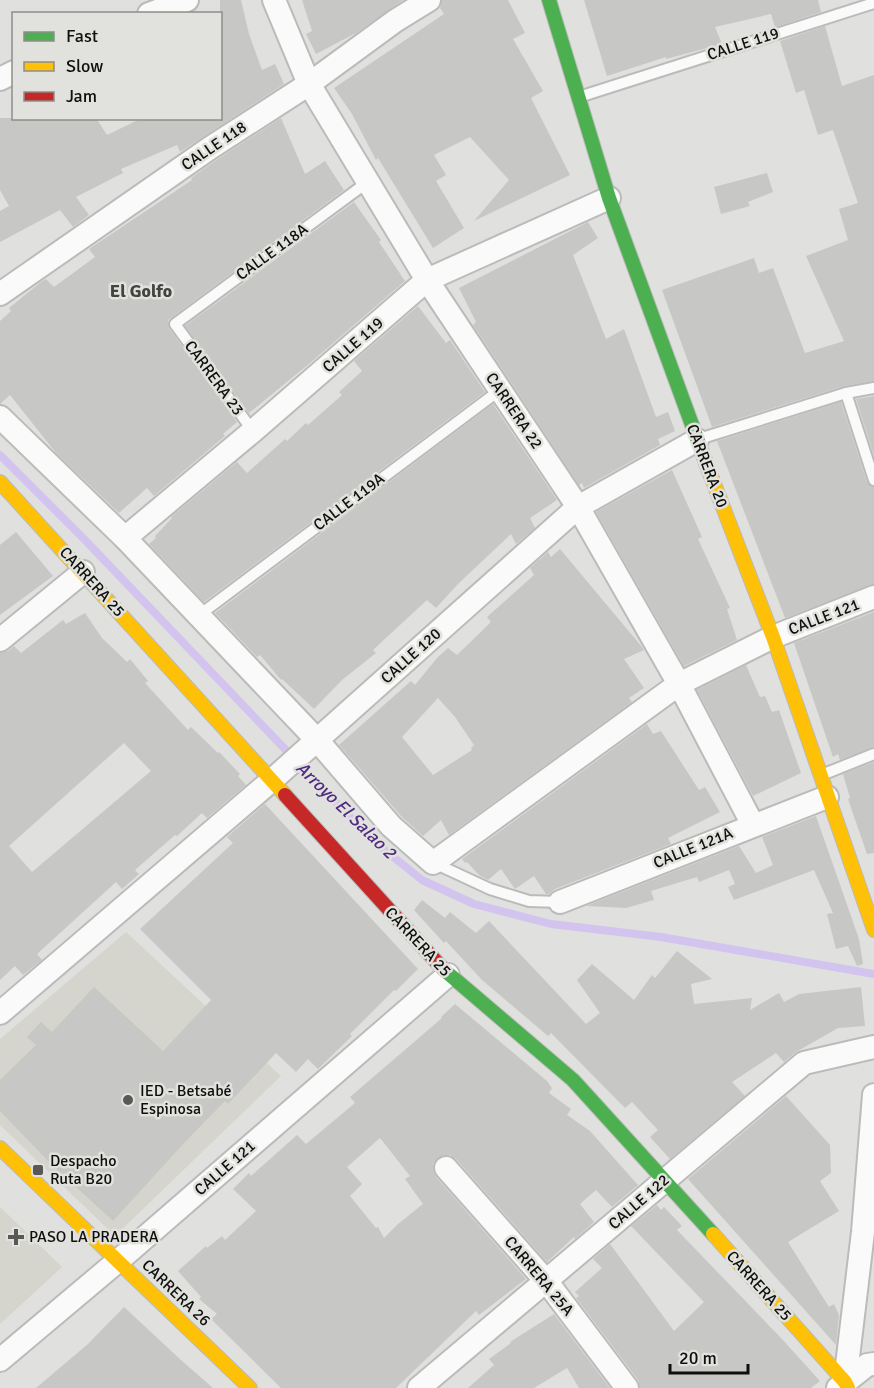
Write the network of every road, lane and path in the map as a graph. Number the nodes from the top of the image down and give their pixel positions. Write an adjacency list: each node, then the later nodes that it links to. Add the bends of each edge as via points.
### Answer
1 (187, 0): 6 (street)
2 (274, 0): 7 (street, CARRERA 22)
3 (429, 0): 7 (street, CALLE 118)
4 (549, 0): 8 (street, CARRERA 20)
5 (874, 3): 8 (lane, CALLE 119)
6 (154, 12)
7 (309, 84): 9 (street, CARRERA 22); 12 (street, CALLE 118)
8 (579, 97): 10 (street, CARRERA 20)
9 (369, 181): 11 (street, CARRERA 22); 13 (lane, CALLE 118A)
10 (609, 198): 11 (street, CALLE 119); 19 (street, CARRERA 20)
11 (427, 280): 15 (street, CARRERA 22); 18 (street, CALLE 119)
12 (0, 294)
13 (175, 324): 18 (lane, CARRERA 23)
14 (874, 388): 16 (lane, CALLE 120)
15 (500, 390): 22 (street, CARRERA 22); 26 (lane, CALLE 119A)
16 (846, 393): 19 (lane, CALLE 120); 20 (lane)
17 (0, 417): 23 (street)
18 (253, 431): 23 (street, CALLE 119)
19 (697, 440): 22 (street, CALLE 120); 27 (street, CARRERA 20)
20 (874, 480)
21 (0, 482): 24 (street, CARRERA 25)
22 (578, 507): 29 (street, CARRERA 22); 30 (street, CALLE 120)
23 (125, 538): 26 (street)
24 (83, 572): 28 (street); 32 (street, CARRERA 25)
25 (874, 597): 27 (street, CALLE 121)
26 (198, 616): 30 (street)
27 (773, 637): 29 (street, CALLE 121); 33 (street, CARRERA 20)
28 (0, 640)
29 (679, 684): 34 (street, CARRERA 22); 35 (street, CALLE 121)
30 (310, 747): 32 (street, CALLE 120); 35 (street)
31 (874, 754): 33 (lane, CALLE 121A)
32 (276, 777): 38 (street, CARRERA 25); 39 (street, CALLE 120)
33 (823, 786): 34 (street, CALLE 121A); 37 (street, CARRERA 20)
34 (753, 825): 36 (street, CALLE 121A)
35 (434, 863): 36 (lane, via 499,892 529,901)
36 (560, 902)
37 (874, 930)
38 (448, 975): 44 (street, CARRERA 25, via 573,1080); 45 (street, CALLE 121)
39 (0, 1013)
40 (874, 1047): 44 (street, CALLE 122, via 804,1063)
41 (874, 1095): 49 (street, via 863,1232)
42 (0, 1148): 45 (street, CARRERA 26)
43 (446, 1168): 46 (street, CARRERA 25A)
44 (664, 1181): 46 (street, CALLE 122); 49 (street, CARRERA 25)
45 (118, 1260): 47 (street, CALLE 121); 50 (street, CARRERA 26)
46 (547, 1282): 51 (street, CALLE 122); 52 (street, CARRERA 25A)
47 (0, 1360)
48 (874, 1364): 49 (street, via 867,1365)
49 (844, 1386)
50 (250, 1388)
51 (419, 1388)
52 (627, 1388)

